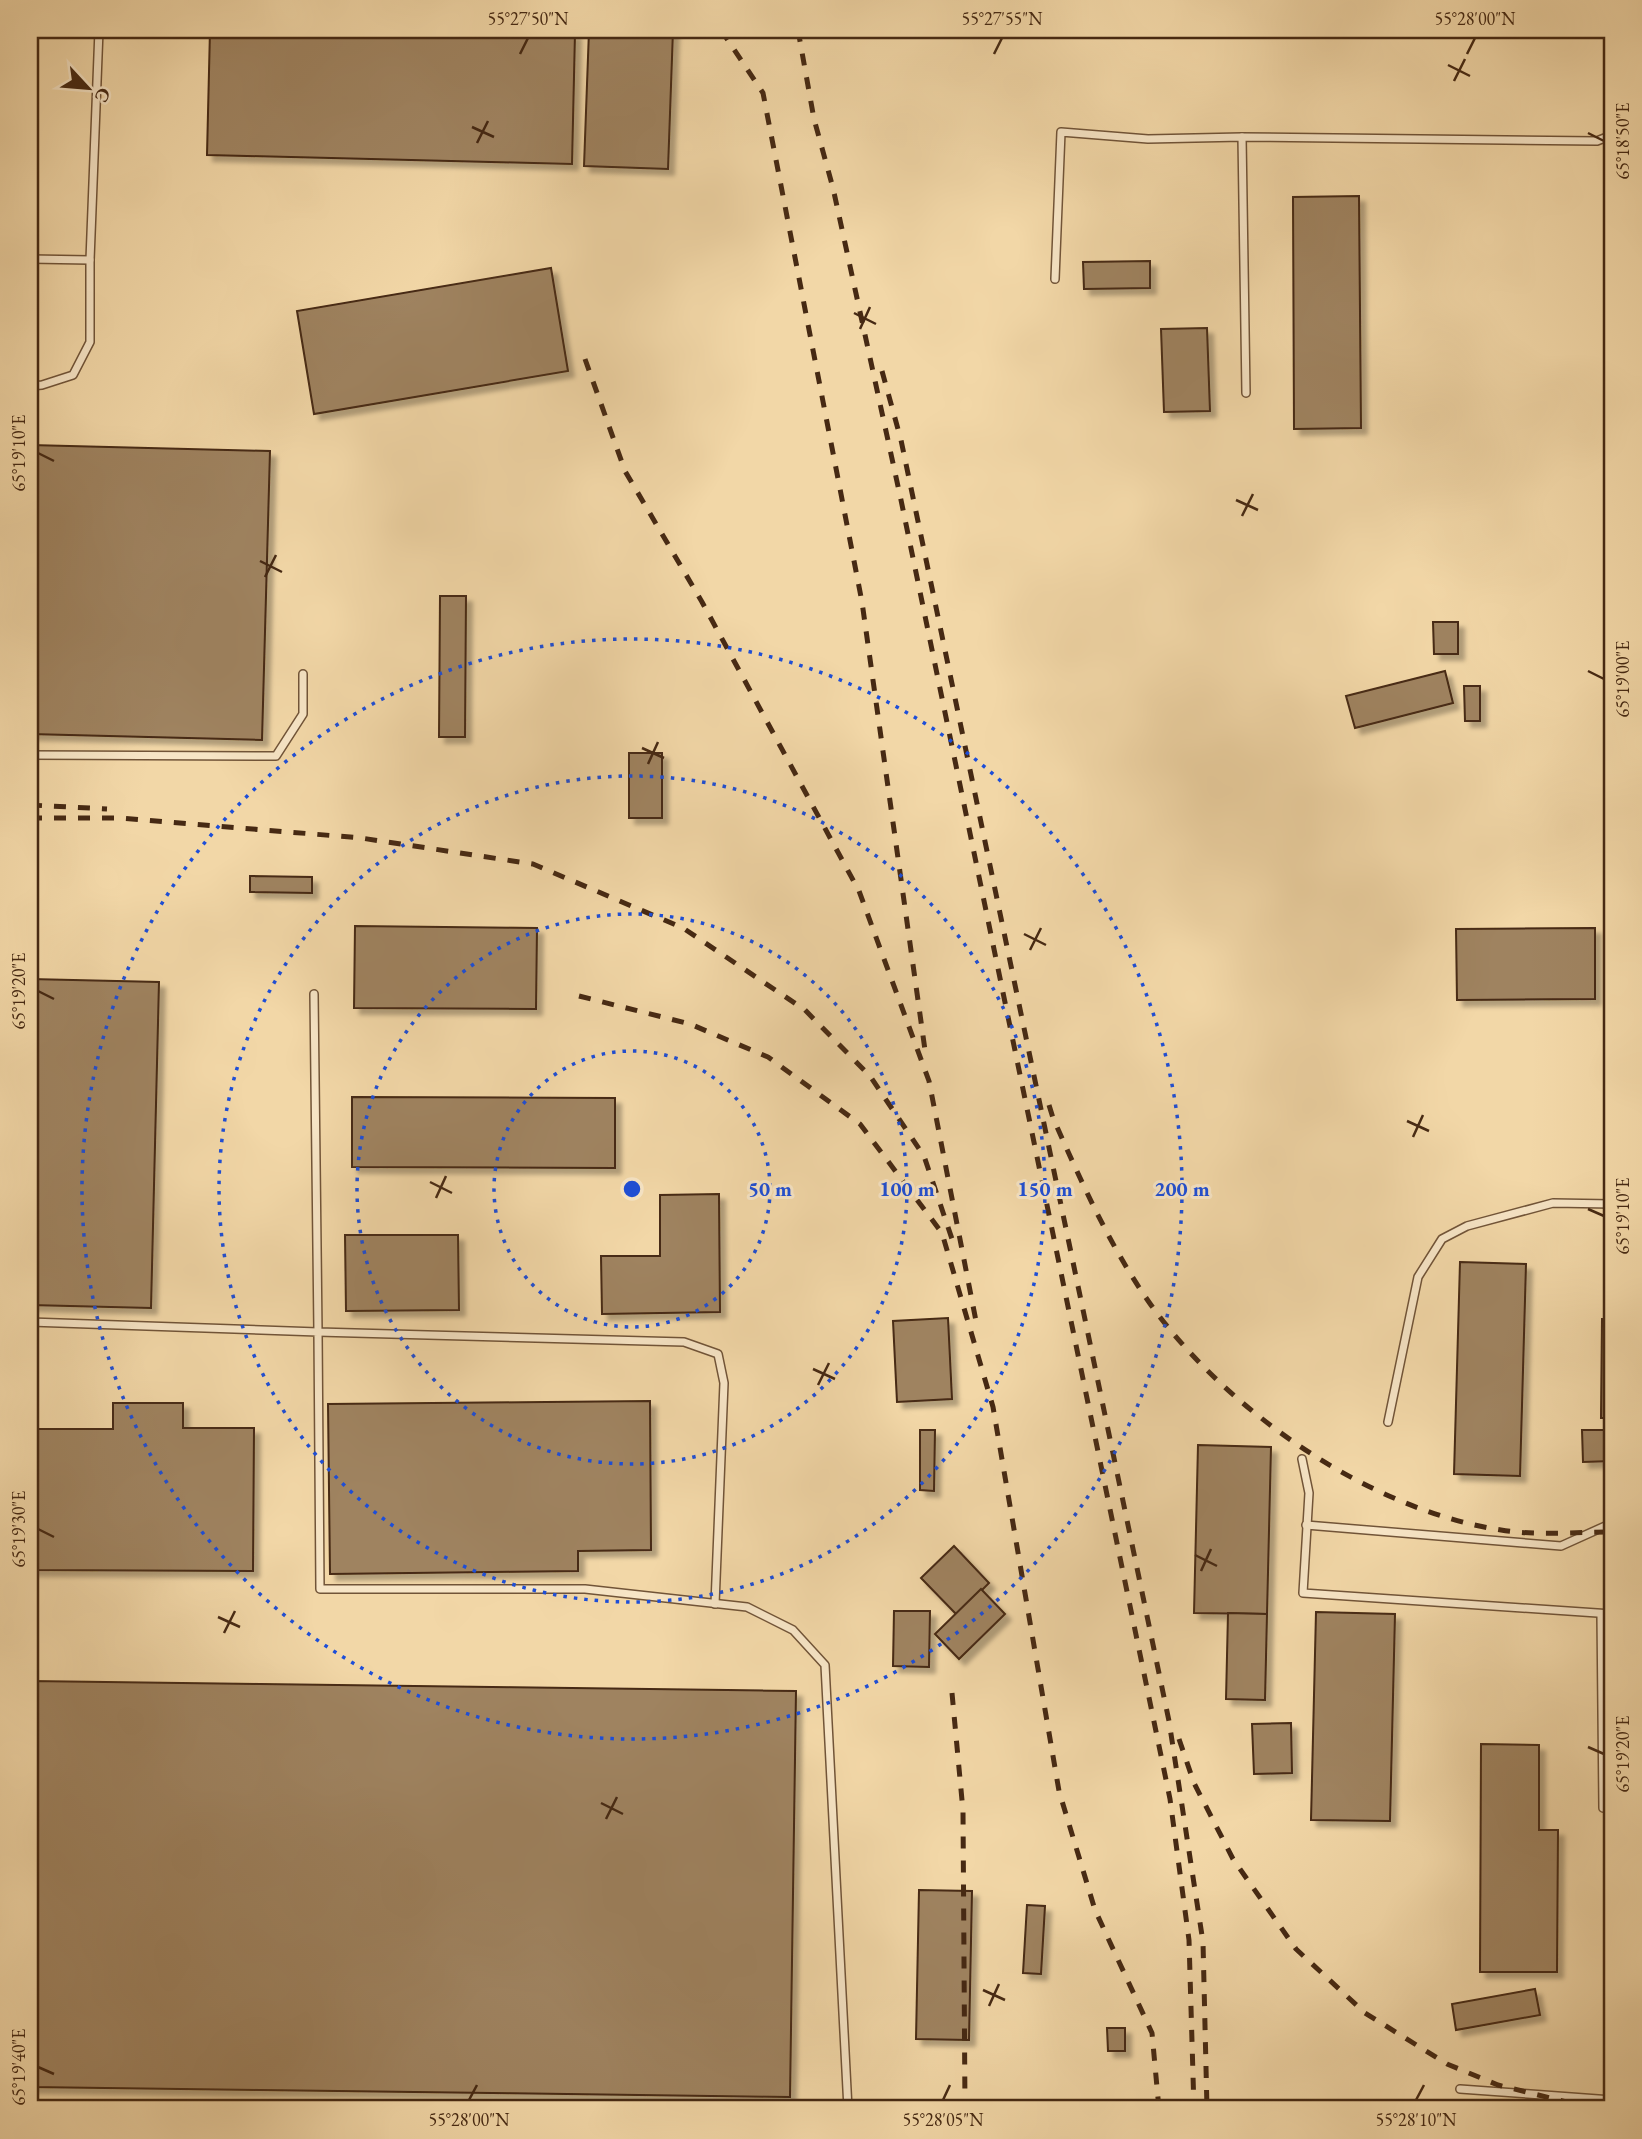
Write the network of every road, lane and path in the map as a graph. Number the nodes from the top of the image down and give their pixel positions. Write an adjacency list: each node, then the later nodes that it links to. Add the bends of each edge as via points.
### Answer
1 (99, 30): 5 (lane)
2 (1612, 135): 3 (lane, via 1597,141)
3 (1242, 137): 6 (lane, via 1148,139 1061,132); 8 (lane)
4 (30, 258): 5 (lane)
5 (90, 260): 7 (lane, via 90,342 73,376)
6 (1055, 279)
7 (30, 386)
8 (1246, 393)
9 (303, 674): 10 (lane, via 303,714 276,757)
10 (30, 755)
11 (314, 994): 14 (lane)
12 (1612, 1204): 15 (lane, via 1553,1203 1466,1226 1442,1239 1418,1277)
13 (30, 1322): 14 (lane)
14 (318, 1332): 19 (lane, via 320,1589 585,1589); 19 (lane, via 684,1342 718,1354 724,1383)
15 (1388, 1422)
16 (1302, 1459): 18 (lane, via 1309,1493)
17 (1612, 1523): 18 (lane, via 1561,1546)
18 (1306, 1525): 20 (lane, via 1303,1593)
19 (715, 1604): 25 (lane, via 747,1607 793,1630 825,1665)
20 (1601, 1614): 21 (lane); 22 (lane)
21 (1612, 1614)
22 (1603, 1808)
23 (1460, 2089): 24 (lane)
24 (1612, 2100)
25 (848, 2109)

